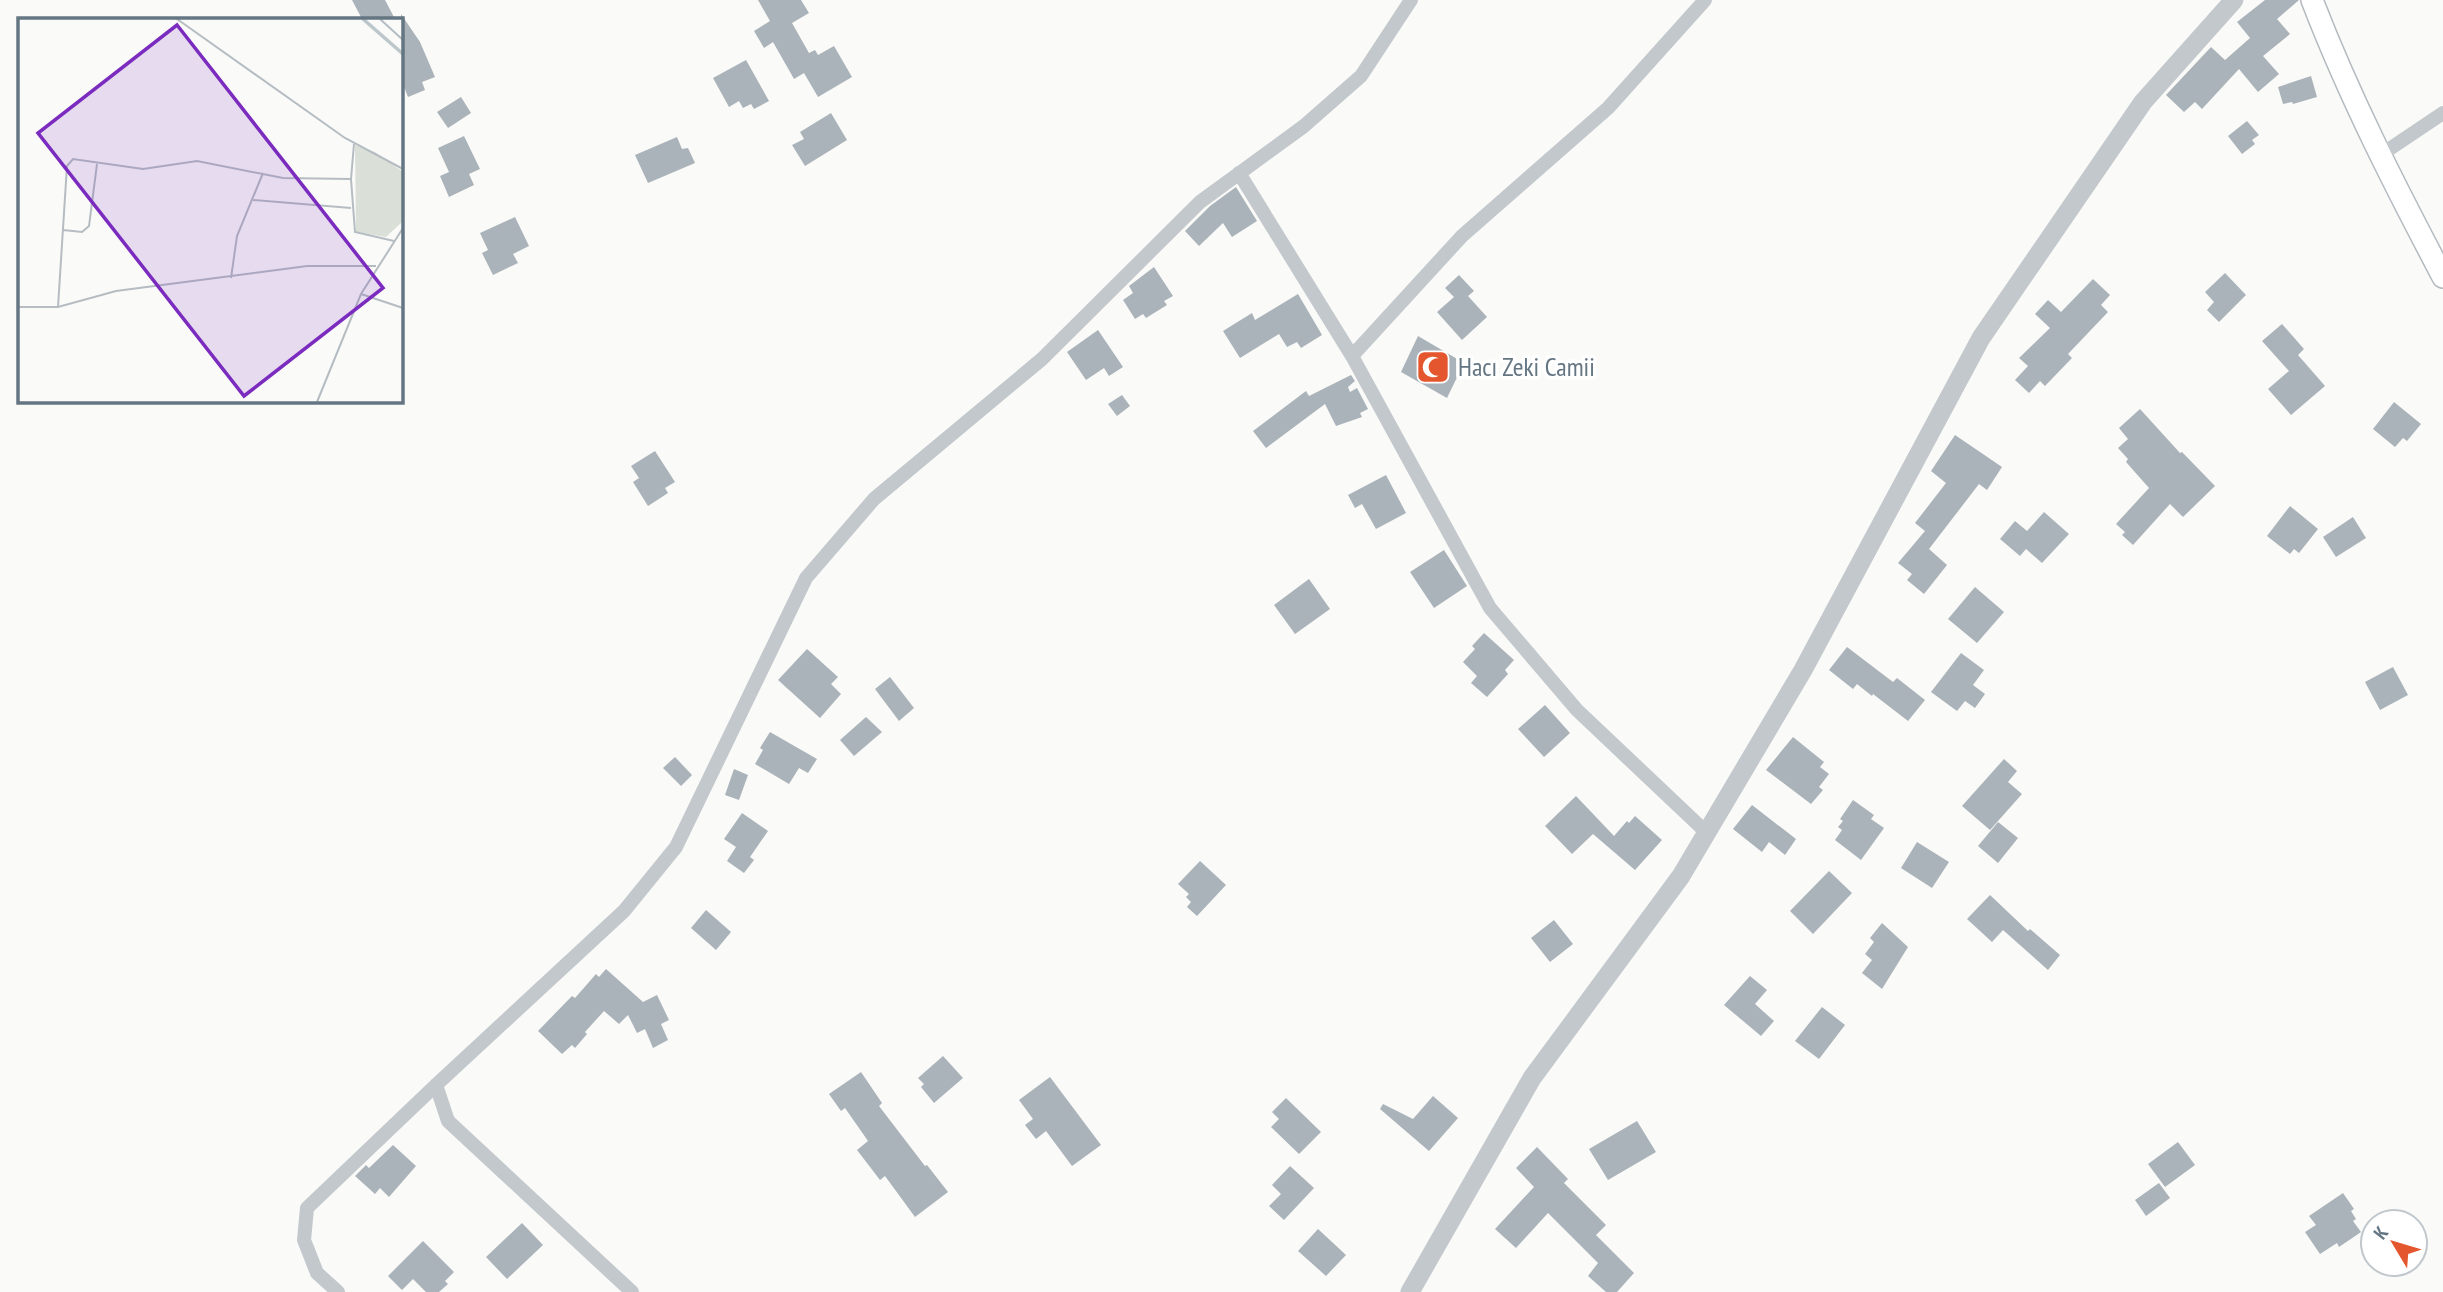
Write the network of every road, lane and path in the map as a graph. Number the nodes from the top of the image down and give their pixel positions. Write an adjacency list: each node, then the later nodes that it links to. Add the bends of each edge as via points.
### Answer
1 (1411, 0): 7 (street, via 1361,76 1304,126)
2 (1705, 0): 9 (street, via 1608,108 1462,236)
3 (2234, 0): 10 (street, via 2143,102 1982,338 1803,670)
4 (2312, 0): 6 (main road)
5 (2443, 113): 6 (street)
6 (2379, 156): 8 (main road)
7 (1239, 173): 9 (street); 11 (street, via 1200,202 1042,359 874,499 806,578 676,847 624,911)
8 (2443, 277)
9 (1352, 356): 10 (street, via 1490,608 1577,710)
10 (1707, 833): 14 (street, via 1681,876 1532,1078)
11 (436, 1085): 12 (street, via 307,1208 304,1240 317,1273); 13 (street, via 447,1121)
12 (338, 1292)
13 (632, 1292)
14 (1410, 1292)

